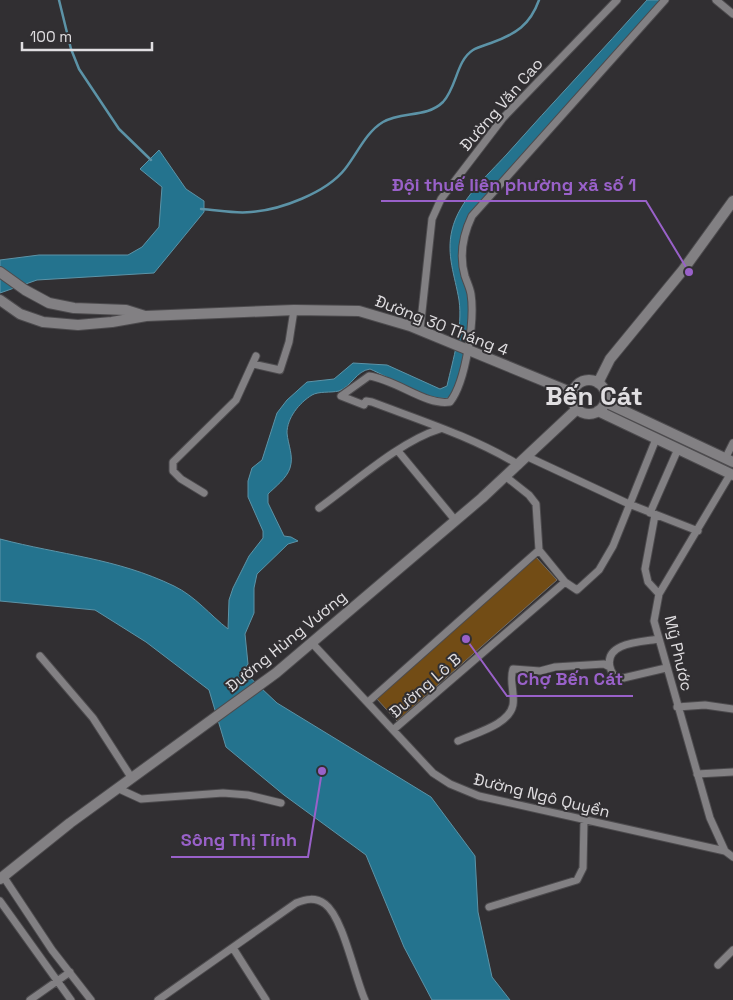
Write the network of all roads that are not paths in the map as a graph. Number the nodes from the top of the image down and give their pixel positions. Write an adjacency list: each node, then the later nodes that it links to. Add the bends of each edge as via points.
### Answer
1 (617, 0): 10 (street, Đường Văn Cao, via 504,118 441,199 432,219)
2 (665, 0): 11 (street, via 472,216 465,231 463,247 463,266 471,295)
3 (716, 0): 4 (street)
4 (733, 14)
5 (733, 201): 14 (main road, via 683,270 610,359)
6 (0, 272): 9 (main road, Đường 30 Tháng 4, via 40,300 61,307 126,310)
7 (2, 302): 9 (main road, Đường 30 Tháng 4, via 20,314 43,322 78,324)
8 (294, 310): 9 (main road, Đường 30 Tháng 4); 10 (main road, Đường 30 Tháng 4, via 359,310); 13 (street, via 290,342 280,370)
9 (146, 316)
10 (420, 330): 11 (main road, Đường 30 Tháng 4)
11 (468, 350): 15 (main road, Đường 30 Tháng 4); 21 (street, via 462,383 450,402 434,402 395,382 369,376 341,396 364,405 366,401 372,402)
12 (256, 356): 13 (street)
13 (253, 364): 31 (street, via 236,400 173,462 173,470 181,479)
14 (598, 382): 15 (main road, via 583,381); 16 (main road, via 605,391)
15 (573, 393): 17 (main road)
16 (605, 402): 18 (main road); 19 (main road)
17 (577, 409): 18 (main road, via 587,414); 26 (main road, Đường Hùng Vương)
18 (598, 411): 20 (main road)
19 (628, 412): 20 (main road); 27 (main road)
20 (622, 422): 22 (main road)
21 (440, 428): 25 (street, via 425,433); 28 (street, via 498,452)
22 (656, 439): 24 (main road); 32 (street)
23 (733, 443): 27 (street)
24 (678, 449): 29 (main road); 34 (street)
25 (398, 451): 33 (street); 35 (street)
26 (528, 456): 28 (main road, Đường Hùng Vương); 32 (street)
27 (730, 460): 29 (main road)
28 (519, 465): 30 (main road, Đường Hùng Vương)
29 (732, 474): 36 (street, Mỹ Phước)
30 (505, 476): 35 (main road, Đường Hùng Vương); 37 (street, via 536,504)
31 (204, 494)
32 (629, 504): 34 (street); 38 (street, via 613,546 599,570 577,590)
33 (319, 508)
34 (653, 514): 36 (street); 39 (street, via 645,569 648,582)
35 (455, 520): 41 (main road, Đường Hùng Vương)
36 (698, 531): 39 (street, Mỹ Phước)
37 (539, 550): 38 (street); 45 (street)
38 (565, 582): 48 (street, Đường Lô B)
39 (659, 594): 40 (street, Mỹ Phước, via 654,621)
40 (659, 639): 43 (street, via 616,647); 44 (street, Mỹ Phước)
41 (311, 642): 45 (street, Đường Ngô Quyền); 52 (main road, Đường Hùng Vương, via 276,672)
42 (40, 656): 52 (street, via 93,718)
43 (610, 667): 44 (street, via 615,678 620,680); 49 (street, via 604,664 540,671 513,669 510,676 513,705 506,719)
44 (666, 668): 46 (street, Mỹ Phước)
45 (368, 702): 48 (street, Đường Ngô Quyền)
46 (678, 707): 47 (street); 51 (street, Mỹ Phước)
47 (733, 709)
48 (393, 730): 55 (street, Đường Ngô Quyền, via 433,773 450,784 478,796)
49 (458, 741)
50 (733, 772): 51 (street)
51 (697, 774): 56 (street, Mỹ Phước, via 710,818)
52 (131, 777): 53 (main road, Đường Hùng Vương)
53 (117, 788): 54 (street, via 141,799 223,793); 58 (main road, Đường Hùng Vương)
54 (282, 803)
55 (584, 820): 56 (street, Đường Ngô Quyền); 60 (street, via 583,868 577,880)
56 (725, 851): 57 (street, Đường Ngô Quyền)
57 (733, 857)
58 (2, 877): 64 (street)
59 (0, 901): 65 (street)
60 (489, 908)
61 (233, 948): 69 (street); 70 (street); 71 (street, via 296,903 306,899 317,900 332,911 338,922)
62 (733, 950): 63 (street)
63 (718, 965)
64 (70, 972): 65 (street); 68 (street)
65 (57, 981): 66 (street); 67 (street)
66 (30, 1000)
67 (71, 1000)
68 (91, 1000)
69 (158, 1000)
70 (266, 1000)
71 (365, 1000)

